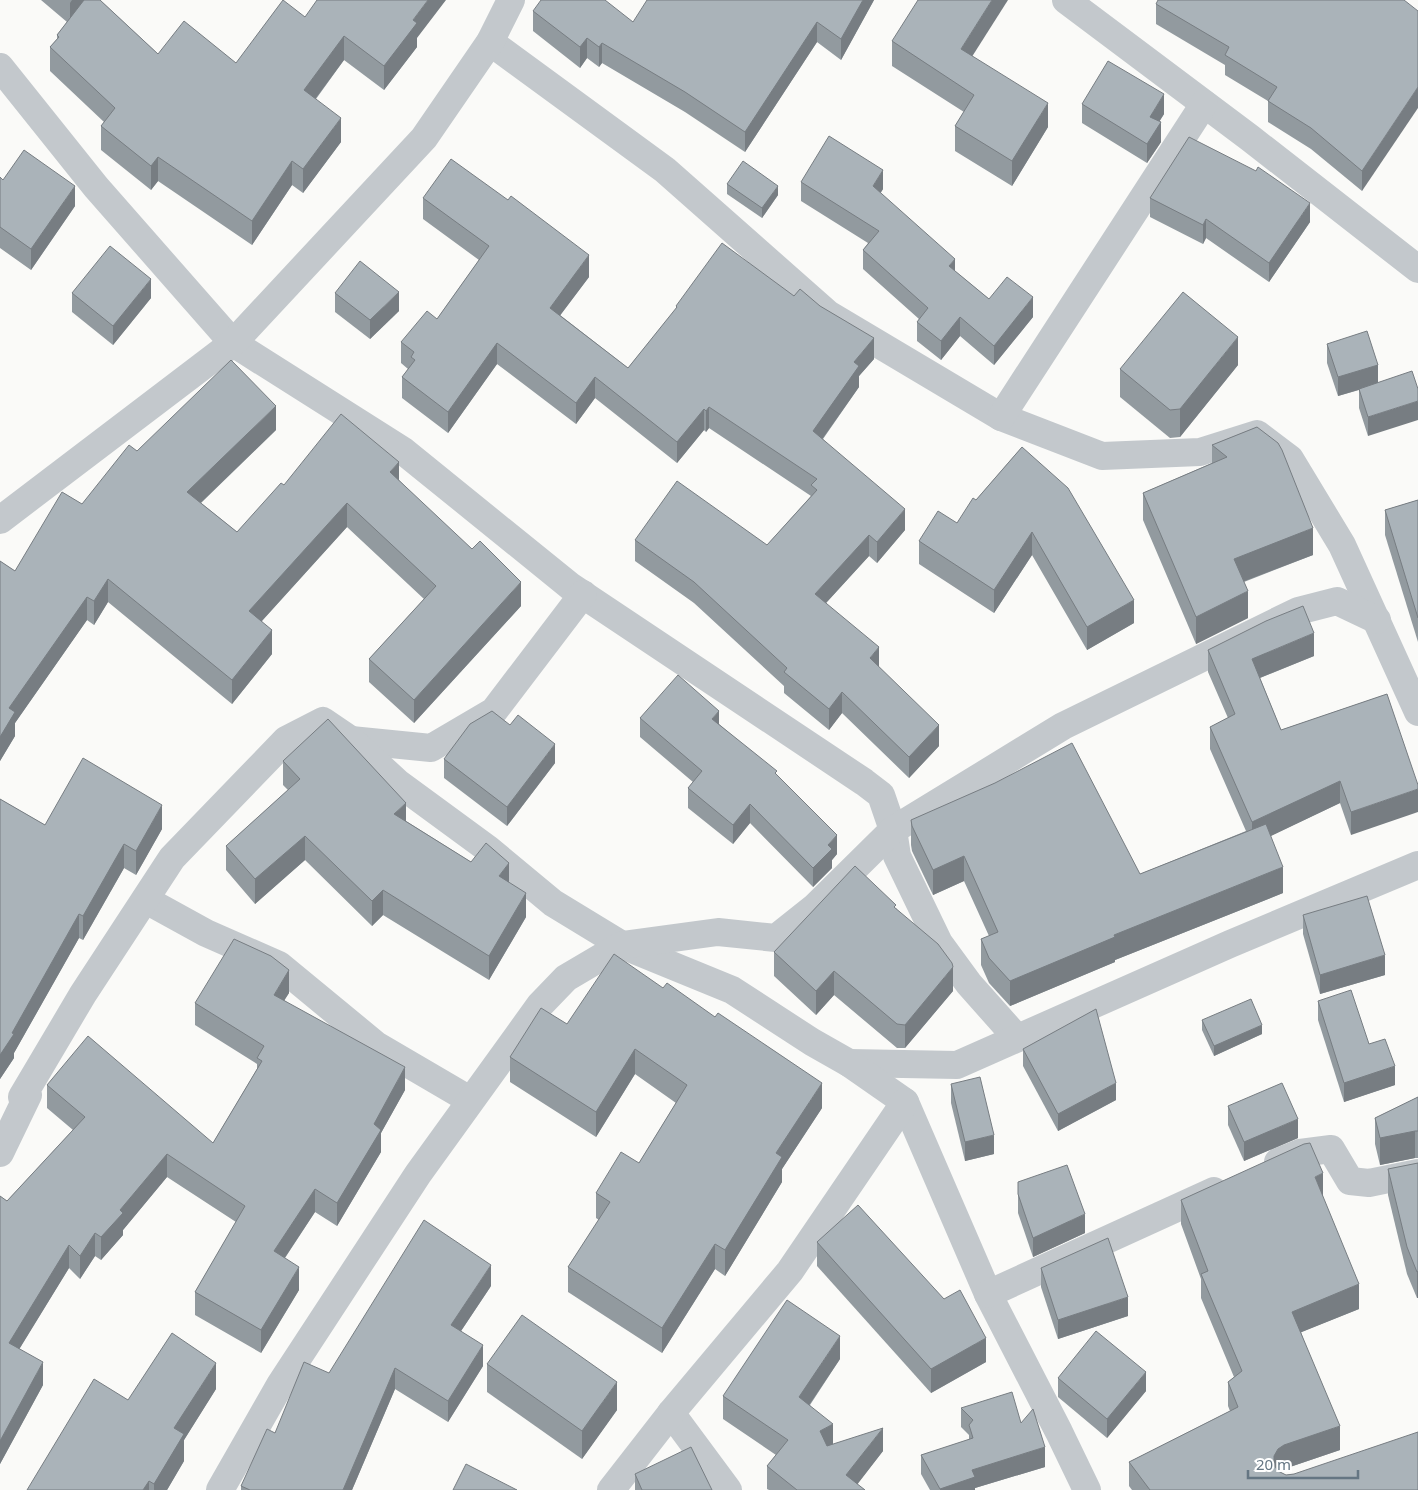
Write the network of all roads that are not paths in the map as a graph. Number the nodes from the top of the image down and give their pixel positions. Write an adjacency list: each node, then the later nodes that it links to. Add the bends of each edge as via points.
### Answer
1 (511, 0): 3 (street)
2 (1066, 0): 5 (street)
3 (490, 42): 7 (street, via 424,138); 8 (street, via 665,170 828,314)
4 (0, 67): 7 (street, via 96,187)
5 (1204, 104): 6 (street); 8 (street)
6 (1418, 269)
7 (233, 343): 9 (street); 10 (street, via 402,450)
8 (1001, 417): 11 (street, via 1102,456 1200,452 1257,434 1290,459 1342,546)
9 (0, 520)
10 (584, 594): 13 (street, via 494,711 432,748); 14 (street, via 864,782 881,795)
11 (1377, 620): 12 (street); 14 (street, via 1337,601 1298,611 1063,726)
12 (1418, 712)
13 (351, 740): 16 (street, via 323,722 286,740 172,858); 17 (street, via 398,783 488,849 552,903)
14 (893, 830): 17 (street, via 815,907 776,938 718,932); 18 (street, via 897,856 939,943 969,984)
15 (1418, 865): 18 (street)
16 (146, 900): 20 (street, via 206,933 279,965 376,1045); 22 (street, via 83,994 22,1097 28,1095)
17 (622, 945): 19 (street, via 732,990); 20 (street, via 566,978 540,1005)
18 (1017, 1038): 19 (street, via 957,1064)
19 (849, 1063): 21 (street)
20 (470, 1100): 28 (street, via 280,1385)
21 (905, 1102): 26 (street); 27 (street, via 790,1271)
22 (0, 1153)
23 (1258, 1171): 24 (street, via 1300,1153 1331,1149 1350,1181 1369,1183)
24 (1418, 1173)
25 (1233, 1182): 26 (street)
26 (988, 1294): 31 (street)
27 (671, 1413): 29 (street); 30 (street)
28 (220, 1490)
29 (611, 1490)
30 (728, 1490)
31 (1087, 1490)

